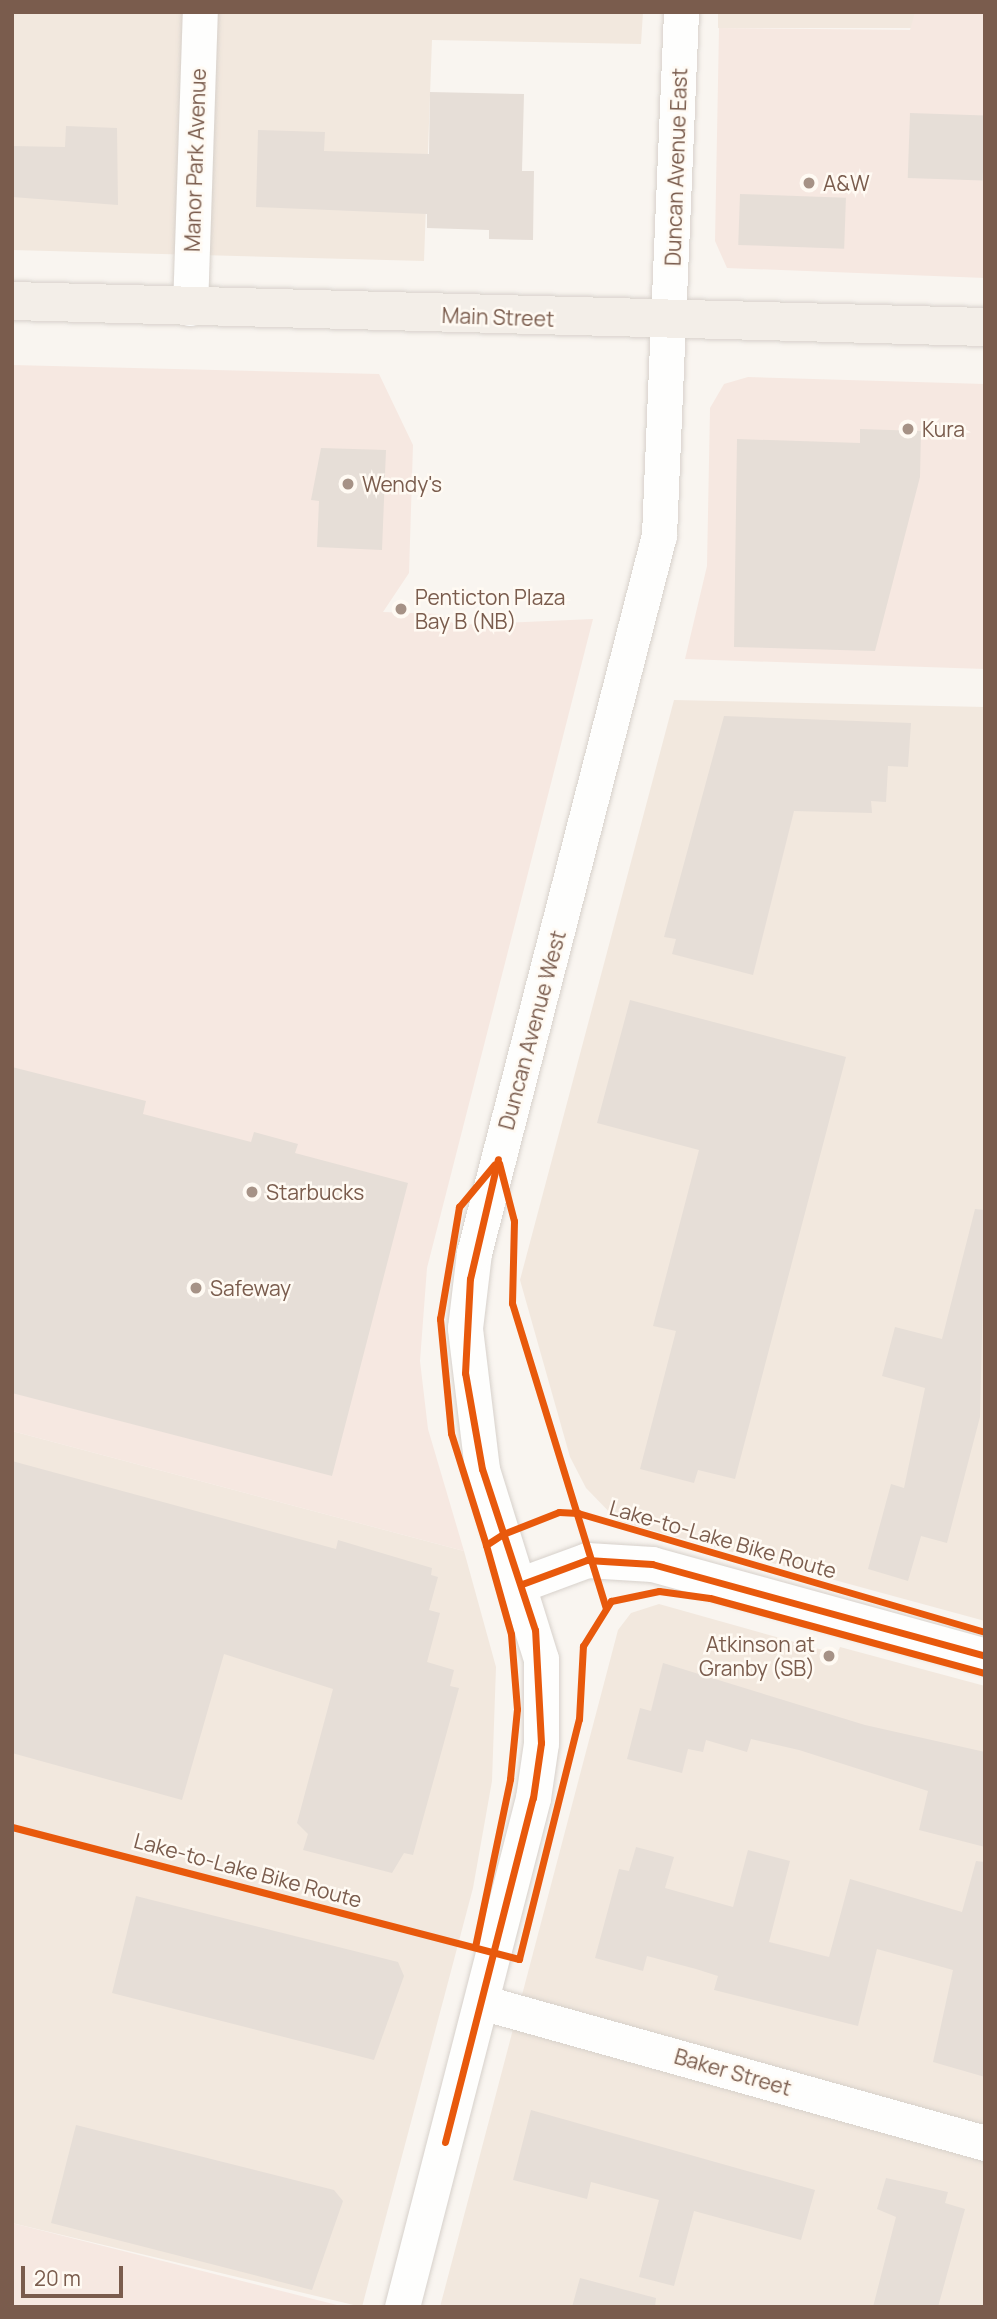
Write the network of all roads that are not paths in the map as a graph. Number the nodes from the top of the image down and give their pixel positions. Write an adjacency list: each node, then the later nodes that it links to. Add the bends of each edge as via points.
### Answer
1 (200, 12): 4 (street, Manor Park Avenue)
2 (681, 12): 5 (street, Duncan Avenue East)
3 (12, 301): 4 (main road, Main Street)
4 (190, 308): 5 (main road, Main Street)
5 (670, 322): 6 (main road, Main Street); 7 (street, Duncan Avenue West, via 665,485 650,578 470,1279 465,1328 471,1417)
6 (985, 327)
7 (522, 1584): 8 (street, via 587,1560 652,1564); 9 (street, Duncan Avenue West, via 541,1659 541,1743 533,1798)
8 (985, 1656)
9 (481, 2002): 10 (street, Baker Street); 11 (street, Duncan Avenue West)
10 (985, 2143)
11 (402, 2307)

